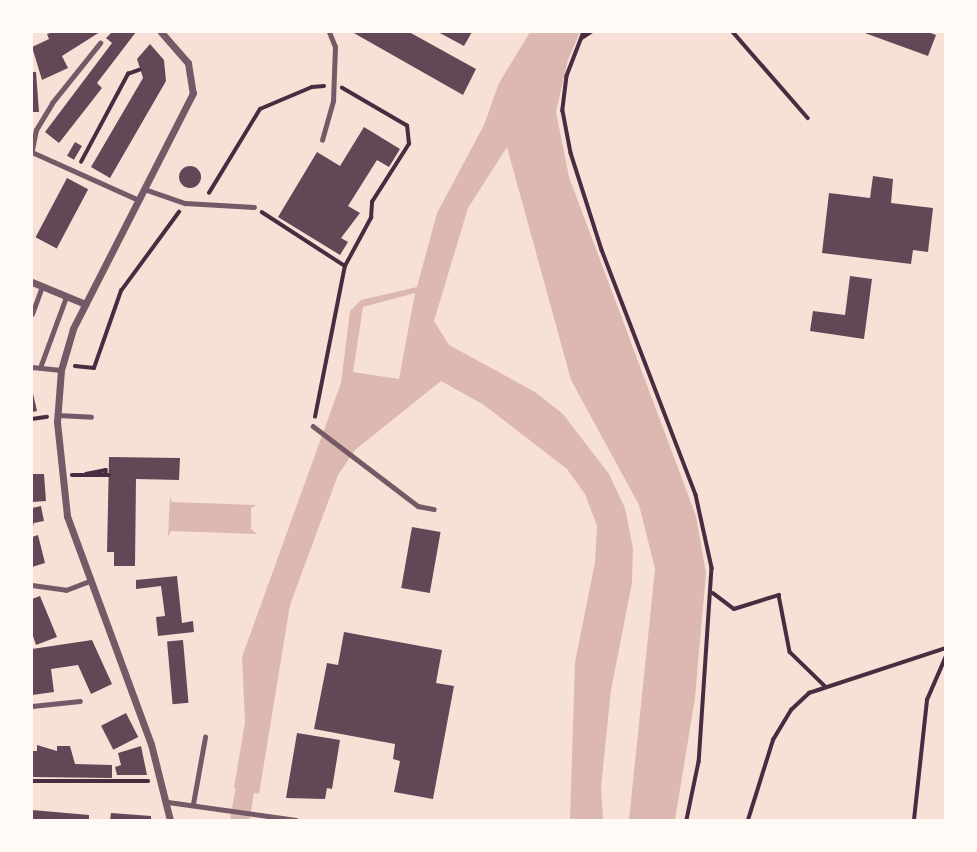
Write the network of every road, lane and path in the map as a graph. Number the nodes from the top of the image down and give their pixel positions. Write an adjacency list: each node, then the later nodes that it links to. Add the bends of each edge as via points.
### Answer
1 (161, 32): 14 (street, via 188,63 194,83 189,103)
2 (329, 32): 9 (lane, via 335,47)
3 (584, 32): 6 (path)
4 (591, 32): 6 (path)
5 (733, 32): 10 (path)
6 (580, 39): 36 (path, via 567,76 564,111 571,153 601,250 696,495)
7 (100, 43): 12 (lane, via 52,103 36,130)
8 (139, 70): 13 (path, via 128,74)
9 (332, 87): 11 (lane); 17 (path, via 312,87 260,109); 19 (path, via 347,89 407,126 410,134 409,144 372,202 371,218)
10 (808, 118)
11 (322, 140)
12 (32, 151): 13 (lane)
13 (77, 170): 15 (lane)
14 (144, 189): 15 (street); 16 (lane)
15 (139, 200): 23 (street)
16 (185, 203): 17 (lane); 27 (path, via 121,291 94,368)
17 (202, 204): 18 (lane)
18 (254, 207): 19 (path)
19 (345, 266): 30 (path)
20 (32, 282): 21 (street)
21 (42, 286): 22 (street); 24 (lane)
22 (66, 296): 23 (street); 25 (lane)
23 (85, 304): 27 (street)
24 (32, 314)
25 (41, 365): 26 (lane); 27 (lane)
26 (32, 367)
27 (62, 367): 28 (street)
28 (57, 415): 29 (lane); 31 (street)
29 (91, 417)
30 (313, 426): 33 (lane, via 418,506)
31 (61, 474): 32 (path); 34 (street, via 67,516)
32 (107, 475)
33 (434, 509)
34 (89, 581): 35 (lane, via 66,590); 43 (street)
35 (32, 585)
36 (713, 593): 39 (path, via 734,609 779,595 790,652); 49 (path, via 699,762)
37 (946, 648): 39 (path, via 882,672)
38 (946, 656): 51 (path, via 927,701)
39 (825, 686): 50 (path, via 809,693 791,710 773,740)
40 (80, 701): 41 (lane)
41 (32, 706)
42 (205, 737): 46 (lane)
43 (161, 778): 44 (path); 45 (street)
44 (32, 781)
45 (168, 802): 46 (lane); 47 (street)
46 (193, 804): 48 (lane)
47 (170, 821)
48 (296, 821)
49 (687, 821)
50 (748, 821)
51 (914, 821)

